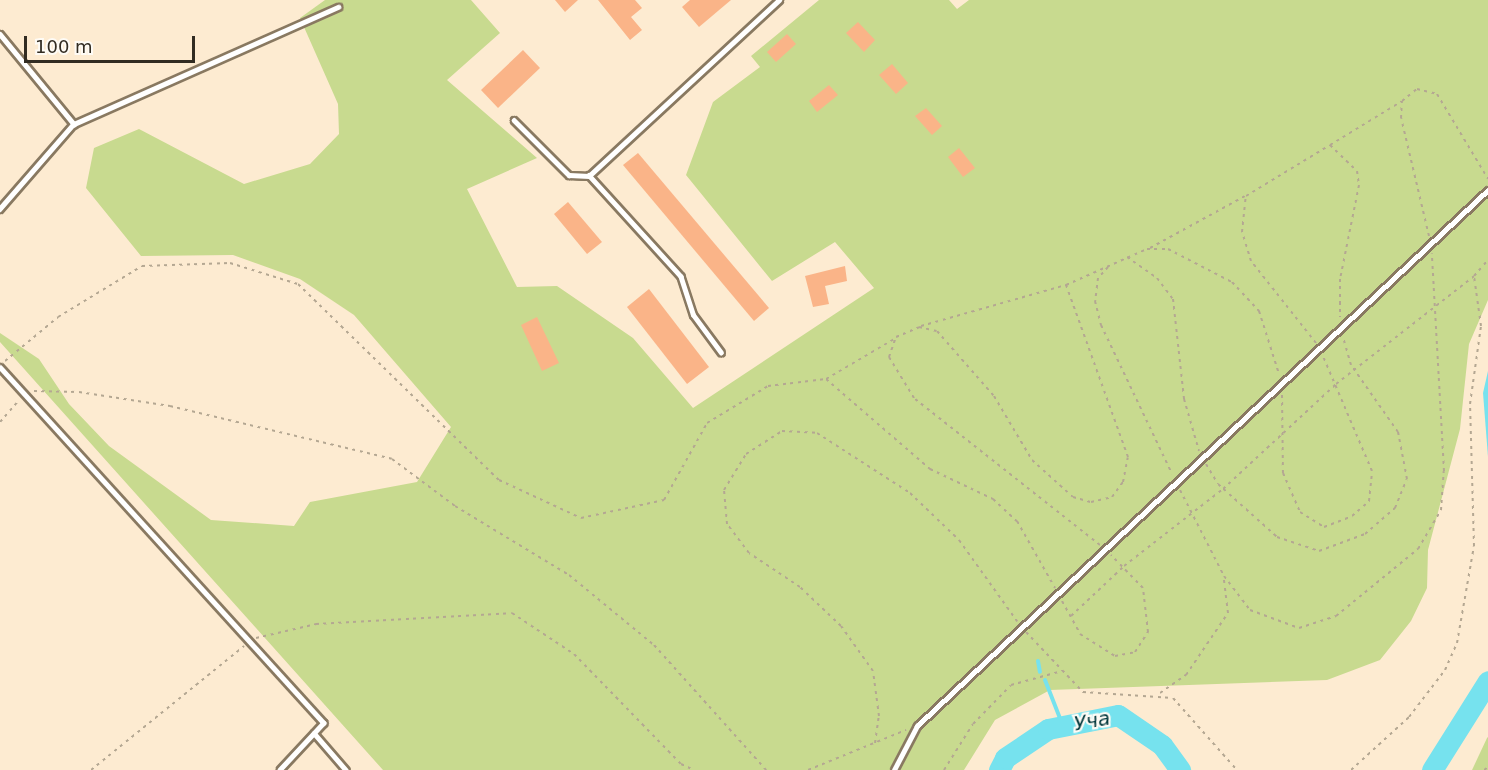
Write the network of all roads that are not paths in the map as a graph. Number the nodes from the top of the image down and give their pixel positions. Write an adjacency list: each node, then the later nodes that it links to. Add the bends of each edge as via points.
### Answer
1 (779, 0): 6 (lane)
2 (338, 7): 5 (lane)
3 (0, 34): 5 (lane)
4 (514, 120): 6 (lane, via 569,175)
5 (74, 124): 8 (lane)
6 (589, 176): 9 (lane, via 681,277 693,315)
7 (1488, 190): 14 (lane, via 917,726)
8 (0, 208)
9 (721, 353)
10 (0, 365): 11 (lane, via 20,392 324,723)
11 (314, 734): 12 (lane); 13 (lane)
12 (280, 770)
13 (346, 770)
14 (894, 770)

